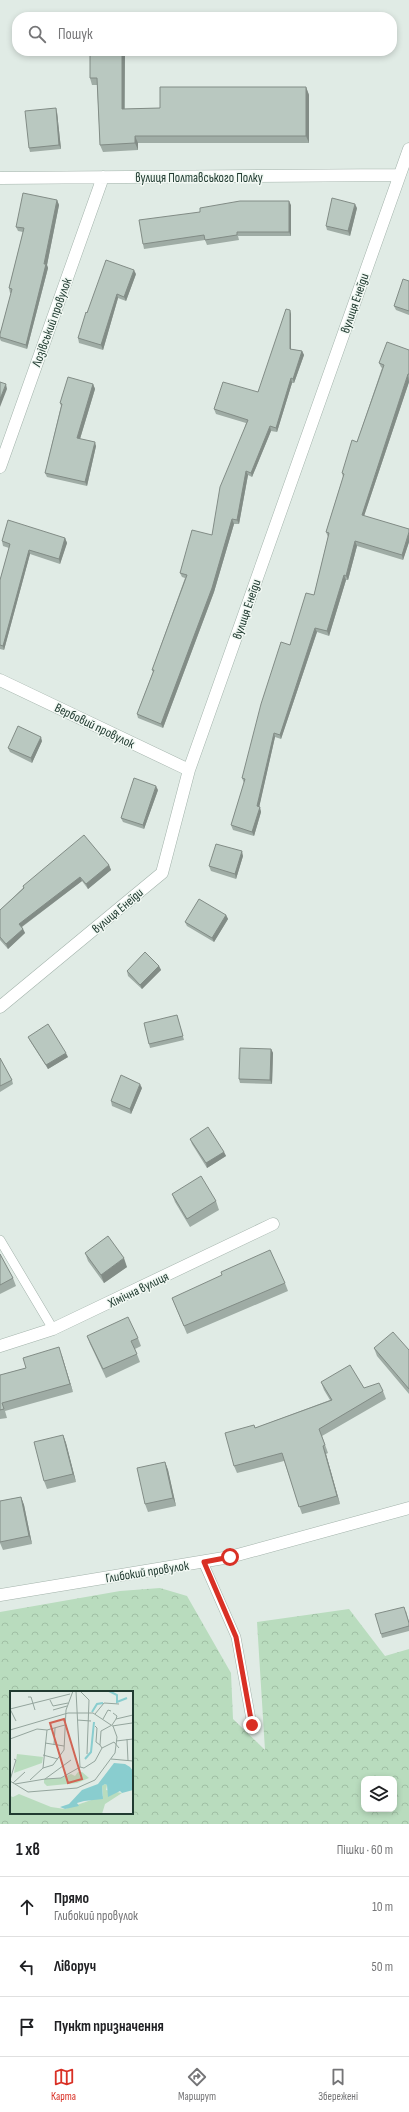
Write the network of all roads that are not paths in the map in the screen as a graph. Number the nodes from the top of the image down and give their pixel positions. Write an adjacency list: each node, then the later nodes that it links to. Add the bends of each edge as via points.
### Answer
1 (409, 149): 2 (street, вулиця Енеїди)
2 (398, 175): 3 (street, вулиця Полтавського Полку); 7 (street, вулиця Енеїди)
3 (103, 177): 4 (street, вулиця Полтавського Полку); 5 (street, Лозівський провулок)
4 (0, 178)
5 (0, 467)
6 (0, 680): 7 (street, Вербовий провулок)
7 (189, 770): 8 (street, вулиця Енеїди, via 162,873)
8 (0, 1007)
9 (273, 1224): 11 (street, Хімічна вулиця)
10 (0, 1240): 11 (lane)
11 (53, 1329): 12 (street, Хімічна вулиця)
12 (0, 1346)
13 (409, 1508): 14 (street, Глибокий провулок)
14 (204, 1562): 15 (street, Глибокий провулок); 16 (lane, via 236,1637)
15 (0, 1595)
16 (252, 1725)

